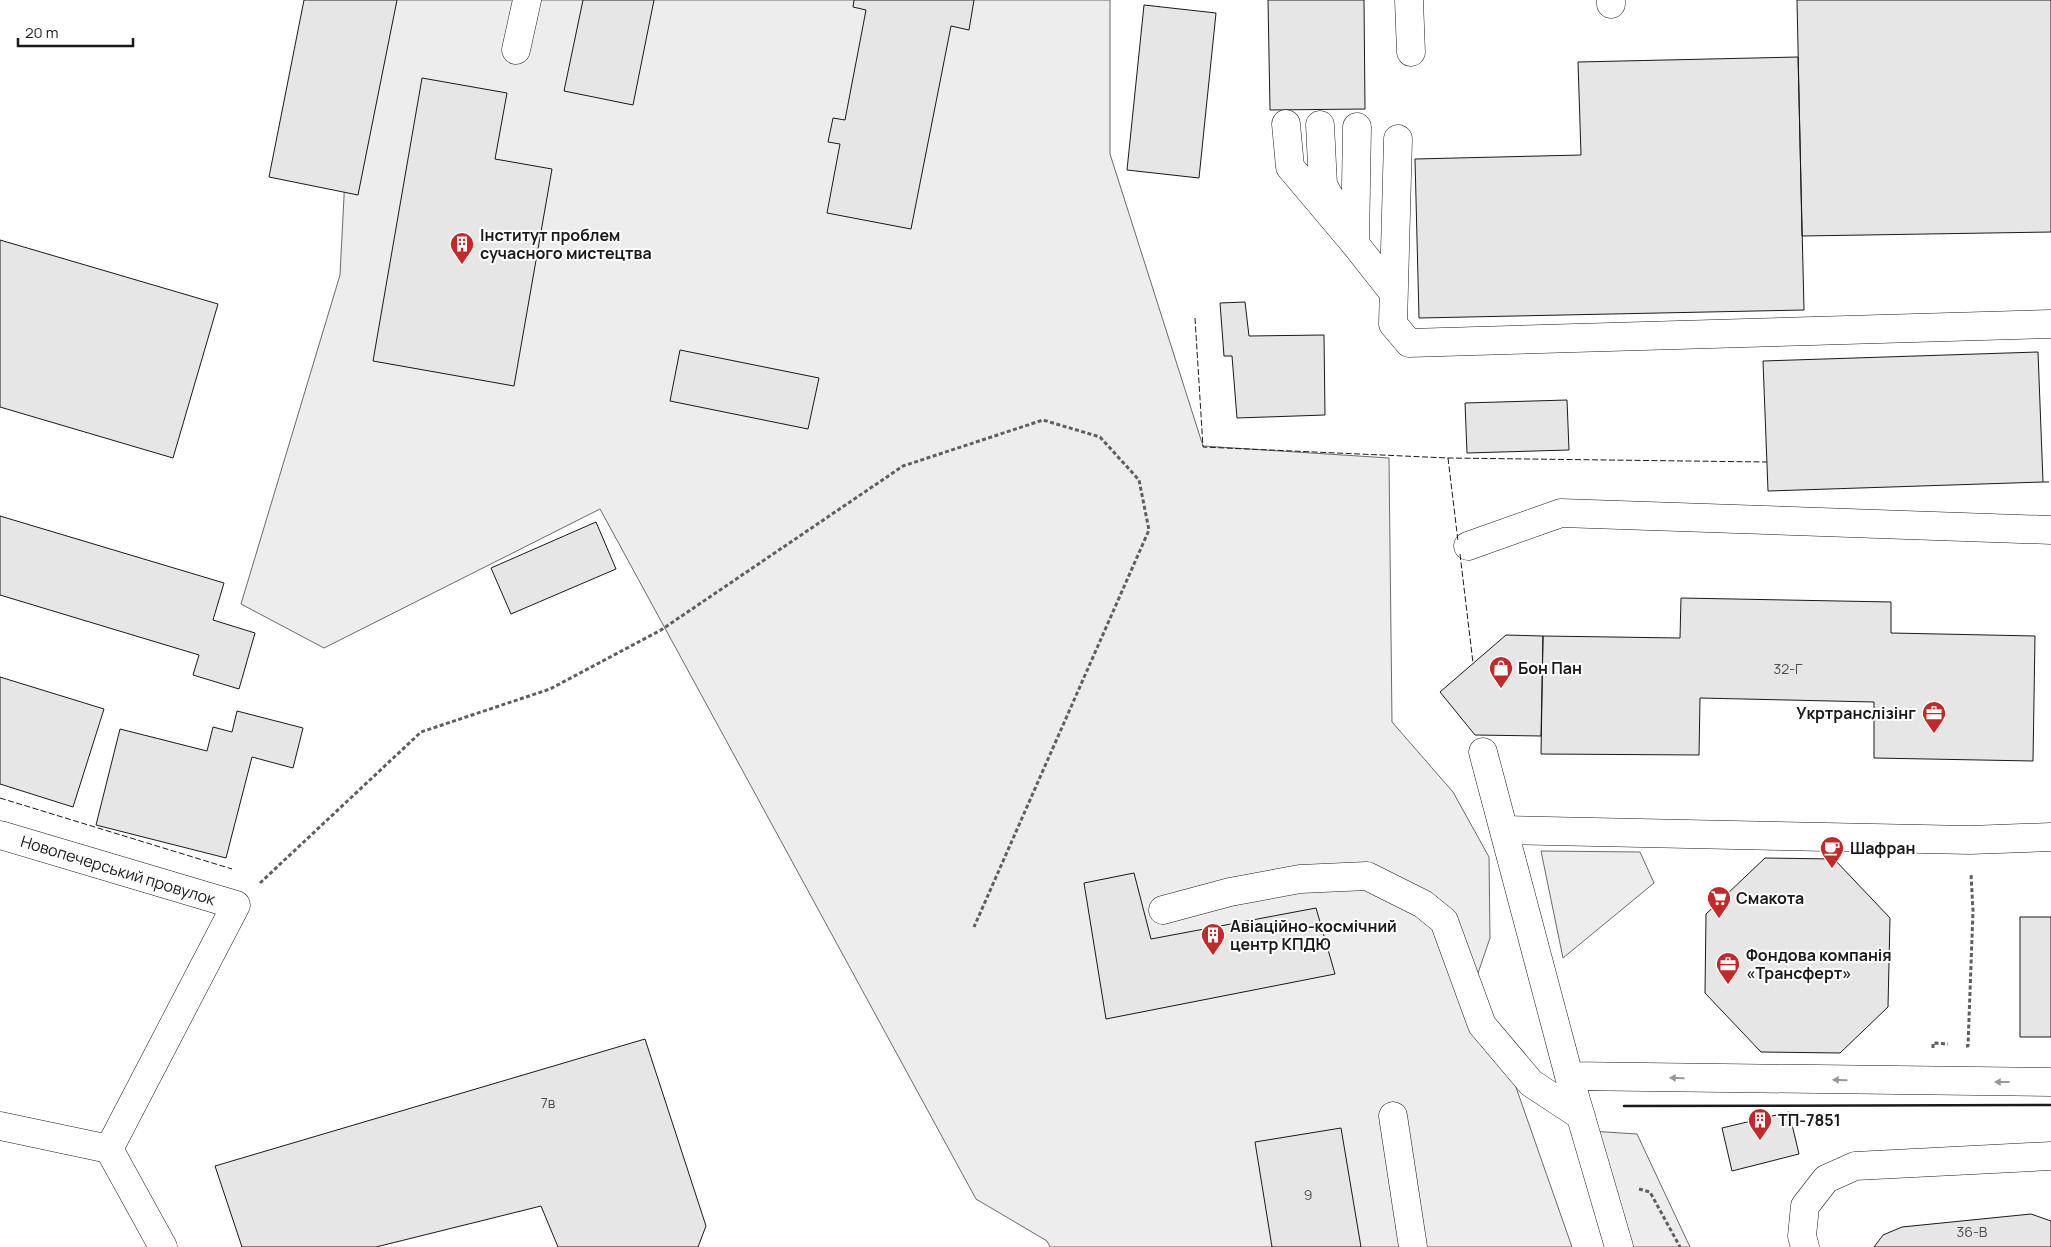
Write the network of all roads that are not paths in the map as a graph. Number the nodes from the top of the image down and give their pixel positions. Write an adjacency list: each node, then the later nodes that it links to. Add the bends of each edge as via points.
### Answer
1 (528, 0): 3 (lane)
2 (1409, 0): 4 (lane)
3 (516, 50)
4 (1411, 52)
5 (1286, 124): 9 (lane, via 1290,167)
6 (1320, 125): 9 (lane, via 1323,185)
7 (1357, 127): 9 (lane)
8 (1398, 139): 10 (lane)
9 (1355, 244): 10 (lane)
10 (1393, 292): 11 (lane, via 1393,324 1409,343)
11 (2051, 324)
12 (2051, 530): 13 (lane, via 1561,513)
13 (1468, 546)
14 (1483, 752): 15 (lane)
15 (1504, 830): 17 (lane, via 1970,840); 19 (lane)
16 (0, 835): 24 (lane, Новопечерський провулок, via 236,906)
17 (2051, 837)
18 (1164, 910): 22 (lane, via 1230,892 1300,879 1367,876 1423,904 1444,921 1482,1025 1531,1083)
19 (1569, 1076): 20 (lane, one-way to 19); 22 (lane)
20 (2051, 1082)
21 (1393, 1116): 27 (lane)
22 (1580, 1116): 28 (lane)
23 (0, 1126): 24 (lane)
24 (109, 1149): 26 (lane)
25 (2051, 1156): 29 (lane, via 1855,1166 1826,1179 1805,1206 1802,1236)
26 (163, 1247)
27 (1413, 1247)
28 (1619, 1247)
29 (1805, 1247)

